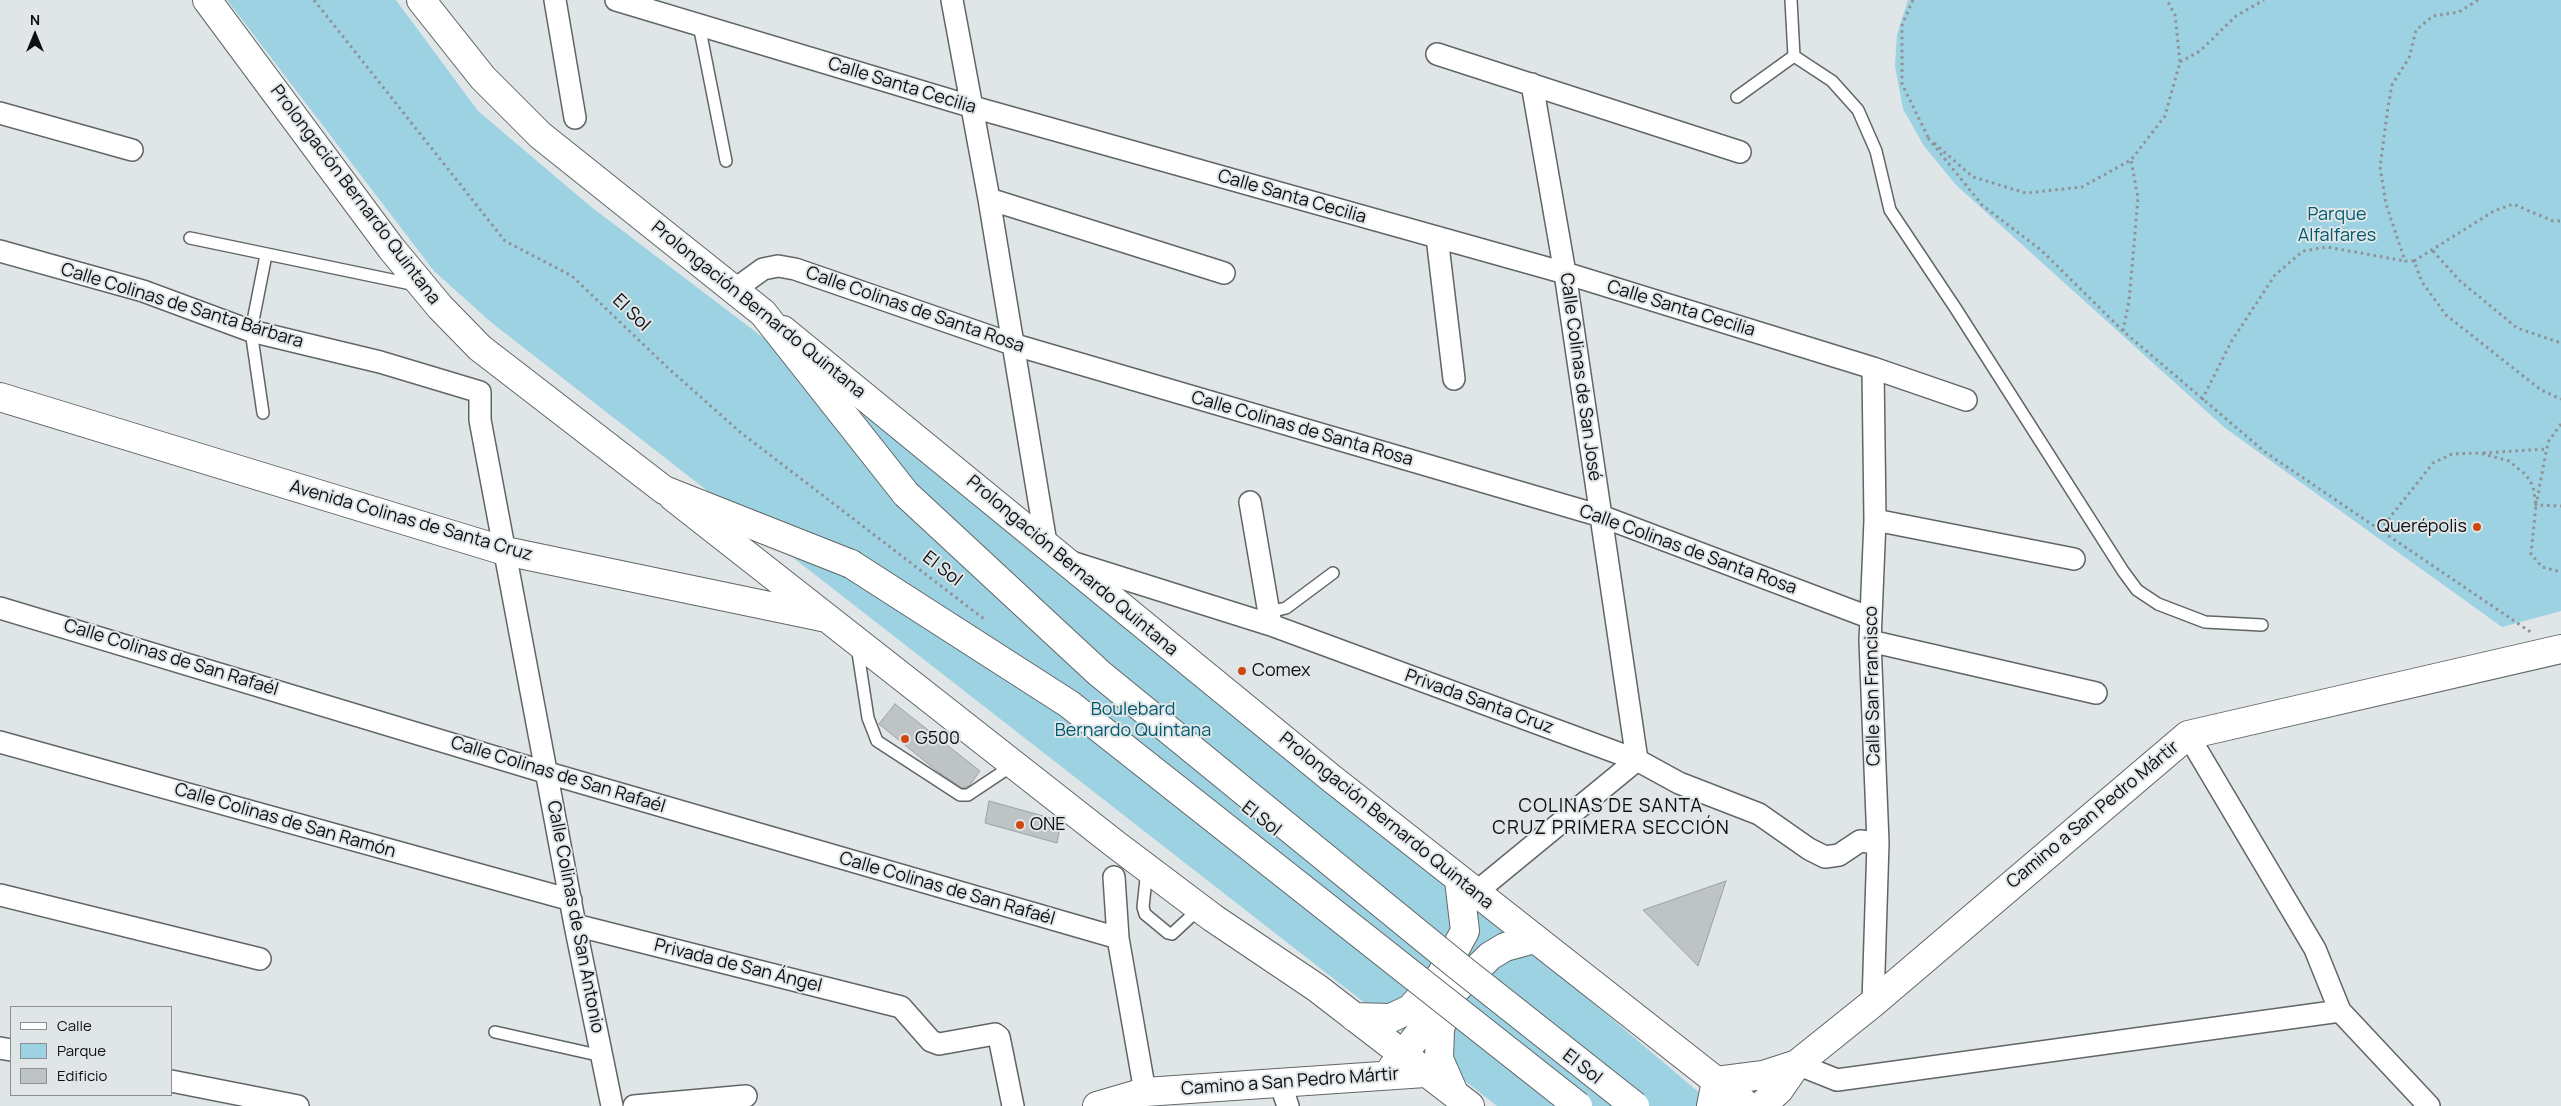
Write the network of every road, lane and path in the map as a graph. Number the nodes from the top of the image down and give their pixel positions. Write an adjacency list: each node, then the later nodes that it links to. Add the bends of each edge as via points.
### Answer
1 (208, 0): 37 (street, Prolongación Bernardo Quintana, via 391,248)
2 (314, 0): 71 (path, El Sol, via 504,240 572,276 740,432)
3 (421, 0): 38 (street, Prolongación Bernardo Quintana, via 483,78 540,135)
4 (555, 0): 20 (street)
5 (616, 0): 12 (street, Calle Santa Cecilia)
6 (952, 0): 18 (street)
7 (1791, 0): 14 (lane)
8 (1913, 0): 21 (path, via 1902,25 1902,84)
9 (2167, 0): 15 (path, via 2175,15)
10 (2264, 0): 15 (path, via 2236,16 2200,51)
11 (2478, 0): 33 (path, via 2459,12 2433,16 2416,30 2409,58 2392,85 2380,166 2386,204)
12 (699, 25): 18 (street, Calle Santa Cecilia); 25 (lane)
13 (1437, 54): 16 (street)
14 (1794, 56): 17 (lane); 72 (lane, via 1832,81 1858,110 1876,151 1890,210 2137,590 2158,604 2205,622)
15 (2180, 62): 24 (path, via 2165,116)
16 (1532, 84): 23 (street); 36 (street, Calle Colinas de San José)
17 (1737, 97)
18 (973, 108): 26 (street); 28 (street, Calle Santa Cecilia)
19 (0, 113): 22 (street)
20 (575, 118)
21 (1928, 138): 24 (path, via 1973,177 2026,193 2082,187); 41 (path, via 1982,205 2042,250)
22 (132, 150)
23 (1740, 152)
24 (2131, 160): 41 (path, via 2138,198 2129,301)
25 (726, 161)
26 (989, 199): 35 (street); 43 (street)
27 (2561, 220): 31 (path, via 2553,221 2513,204 2494,211)
28 (1437, 237): 36 (street, Calle Santa Cecilia); 45 (street)
29 (190, 238): 32 (lane)
30 (0, 250): 40 (street, Calle Colinas de Santa Bárbara, via 143,291)
31 (2433, 251): 34 (path); 42 (path, via 2459,280 2517,328)
32 (266, 255): 37 (lane); 40 (lane)
33 (2405, 261): 34 (path); 50 (path, via 2327,247 2303,251 2275,275 2231,342)
34 (2414, 261): 48 (path, via 2422,282 2446,314 2541,390)
35 (1224, 273)
36 (1565, 274): 44 (street, Calle Santa Cecilia); 59 (street, Calle Colinas de San José)
37 (424, 287): 55 (street, Prolongación Bernardo Quintana, via 480,348)
38 (734, 290): 39 (street, Prolongación Bernardo Quintana); 43 (street, Calle Colinas de Santa Rosa, via 763,269 778,266 795,269)
39 (763, 313): 63 (street, Prolongación Bernardo Quintana); 113 (street, bridge, via 906,494 1099,672)
40 (251, 331): 46 (street, Calle Colinas de Santa Bárbara, via 380,362); 51 (lane)
41 (2122, 331): 50 (path)
42 (2561, 343)
43 (1012, 344): 59 (street, Calle Colinas de Santa Rosa); 63 (street)
44 (1873, 368): 49 (street, Calle Santa Cecilia); 60 (street, Calle San Francisco)
45 (1454, 379)
46 (480, 392): 62 (street, Calle Colinas de San Antonio, via 480,420)
47 (0, 397): 62 (street, Avenida Colinas de Santa Cruz)
48 (2561, 399)
49 (1966, 400)
50 (2202, 400): 61 (path, via 2265,452)
51 (263, 413)
52 (2561, 424): 53 (path)
53 (2546, 449): 54 (path); 57 (path)
54 (2480, 453): 57 (path, via 2509,461 2526,475 2533,486); 61 (path, via 2452,454 2433,463)
55 (664, 490): 68 (street, Prolongación Bernardo Quintana); 112 (street, bridge, via 851,564 1069,704)
56 (1250, 502): 69 (street)
57 (2536, 505): 58 (path); 65 (path, via 2531,554 2542,567)
58 (2561, 506)
59 (1601, 516): 70 (street, Calle Colinas de Santa Rosa); 79 (street, Calle Colinas de San José)
60 (1875, 520): 64 (street); 70 (street, Calle San Francisco)
61 (2380, 530): 75 (path)
62 (505, 551): 68 (street, Avenida Colinas de Santa Cruz); 81 (street, Calle Colinas de San Antonio)
63 (1055, 551): 69 (street, Privada Santa Cruz); 85 (street, Prolongación Bernardo Quintana)
64 (2074, 559)
65 (2561, 572)
66 (1333, 573): 69 (lane)
67 (0, 608): 81 (street, Calle Colinas de San Rafaél)
68 (828, 618): 73 (street, Prolongación Bernardo Quintana)
69 (1270, 618): 79 (street, Privada Santa Cruz)
70 (1870, 618): 74 (street, Calle San Francisco)
71 (988, 622)
72 (2262, 625)
73 (856, 640): 80 (street, Prolongación Bernardo Quintana); 80 (lane, via 868,718 877,741 960,796 968,795)
74 (1870, 641): 76 (street); 82 (street, Calle San Francisco)
75 (2560, 650): 77 (street, Camino a San Pedro Mártir)
76 (2096, 693)
77 (2188, 735): 94 (street, Camino a San Pedro Mártir); 95 (street, via 2315,949)
78 (0, 742): 87 (street, Calle Colinas de San Ramón)
79 (1637, 760): 82 (street, Privada Santa Cruz, via 1679,783 1759,814 1825,857 1839,856 1860,841); 85 (street)
80 (1013, 766): 83 (street, Prolongación Bernardo Quintana)
81 (548, 773): 87 (street, Calle Colinas de San Antonio); 90 (street, Calle Colinas de San Rafaél)
82 (1878, 843): 94 (street, Calle San Francisco)
83 (1148, 868): 88 (street, Prolongación Bernardo Quintana); 88 (lane, via 1145,914 1168,933 1172,934)
84 (1114, 877): 90 (street)
85 (1467, 886): 91 (street, Prolongación Bernardo Quintana); 96 (street, via 1465,931 1441,975 1410,1009 1391,1018)
86 (0, 895): 92 (street)
87 (570, 900): 89 (street, Calle Colinas de San Antonio)
88 (1200, 908): 96 (street, Prolongación Bernardo Quintana)
89 (575, 925): 98 (street, Calle Colinas de San Antonio); 110 (street, Privada de San Ángel, via 901,1007 935,1043 995,1034 999,1037)
90 (1118, 938): 102 (street)
91 (1534, 939): 93 (street, via 1505,947 1490,956); 104 (street, Prolongación Bernardo Quintana)
92 (260, 960)
93 (1449, 996): 100 (street); 106 (street, via 1440,1030 1439,1059)
94 (1873, 1003): 99 (street, Camino a San Pedro Mártir)
95 (2340, 1011): 99 (street, via 1837,1080); 116 (street)
96 (1354, 1017): 100 (street, Prolongación Bernardo Quintana)
97 (495, 1032): 98 (lane)
98 (602, 1056): 108 (street, Calle Colinas de San Antonio)
99 (1797, 1064): 104 (street, Camino a San Pedro Mártir); 115 (street, Camino a San Pedro Mártir, via 1779,1090)
100 (1394, 1065): 103 (street, Camino a San Pedro Mártir); 106 (street, Camino a San Pedro Mártir, via 1425,1073)
101 (172, 1081): 107 (street)
102 (1144, 1092): 103 (street, Camino a San Pedro Mártir); 111 (street, Camino a San Pedro Mártir)
103 (1284, 1094)
104 (1714, 1094): 114 (street, Prolongación Bernardo Quintana)
105 (746, 1096): 109 (street)
106 (1463, 1101)
107 (298, 1106)
108 (612, 1106)
109 (634, 1106)
110 (1013, 1106)
111 (1097, 1106)
112 (1578, 1106)
113 (1634, 1106)
114 (1748, 1106)
115 (1761, 1106)
116 (2429, 1106)

